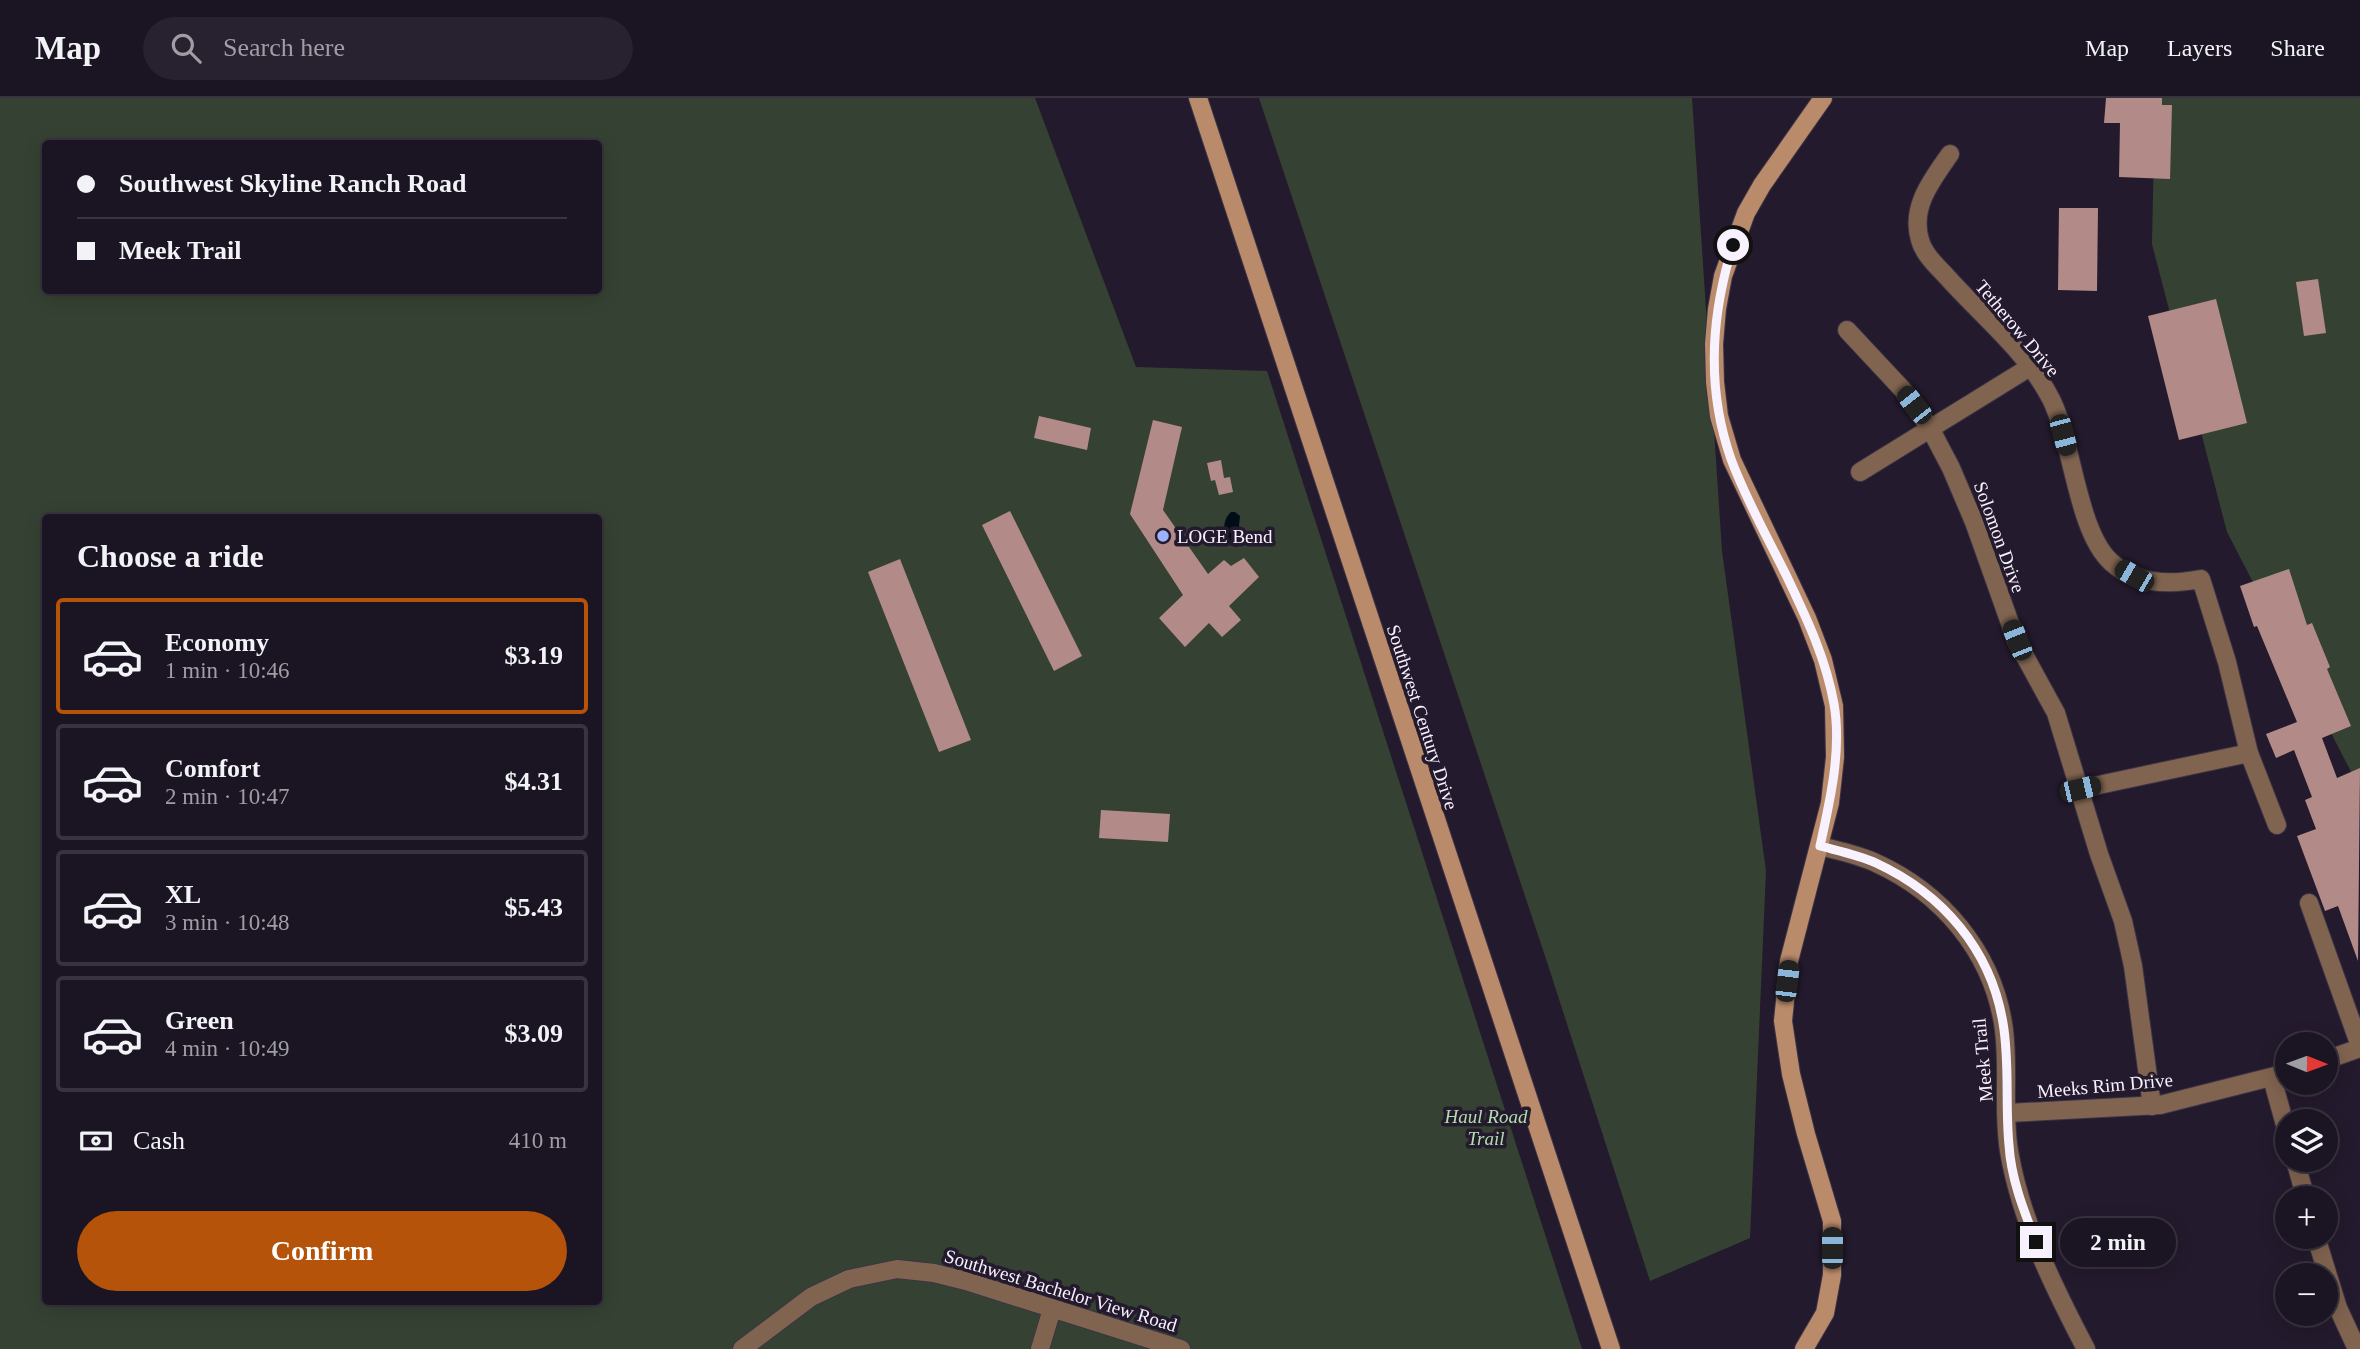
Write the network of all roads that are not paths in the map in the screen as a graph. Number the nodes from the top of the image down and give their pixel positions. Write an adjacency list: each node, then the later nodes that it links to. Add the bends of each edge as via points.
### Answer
1 (1198, 98): 23 (street, Southwest Century Drive)
2 (1823, 98): 11 (street, via 1746,213 1723,276 1714,344 1719,416 1731,460 1807,618 1834,706 1835,757)
3 (1950, 154): 5 (street, Tetherow Drive, via 1926,189 1917,215 1920,241 1928,256)
4 (1847, 330): 6 (street, Solomon Drive, via 1903,390)
5 (2030, 368): 6 (street); 8 (street, Tetherow Drive, via 2051,400 2095,542 2112,563 2153,582 2202,579)
6 (1930, 428): 7 (street); 9 (street, Solomon Drive, via 1974,522 2017,640 2056,713)
7 (1860, 472)
8 (2249, 753): 9 (street); 10 (street, Tetherow Drive)
9 (2080, 789): 16 (street, Solomon Drive, via 2133,967)
10 (2277, 825)
11 (1820, 846): 17 (street, Meek Trail, via 1876,863 1912,883 1960,926 1990,973 2003,1024); 24 (street, via 1789,961 1783,1021 1791,1074 1832,1221 1832,1275 1825,1312)
12 (2309, 903): 13 (street)
13 (2360, 1047): 14 (street)
14 (2338, 1055)
15 (2275, 1076): 16 (street, Meeks Rim Drive)
16 (2152, 1106): 17 (street, Meeks Rim Drive)
17 (2008, 1113): 25 (street, Meek Trail, via 2019,1199 2053,1286)
18 (2320, 1249): 26 (street)
19 (1052, 1309): 20 (street, Southwest Bachelor View Road, via 934,1273 897,1269 849,1279 811,1297); 21 (street); 22 (street, Southwest Bachelor View Road)
20 (742, 1349)
21 (1040, 1349)
22 (1181, 1349)
23 (1611, 1349)
24 (1804, 1349)
25 (2086, 1349)
26 (2357, 1349)

